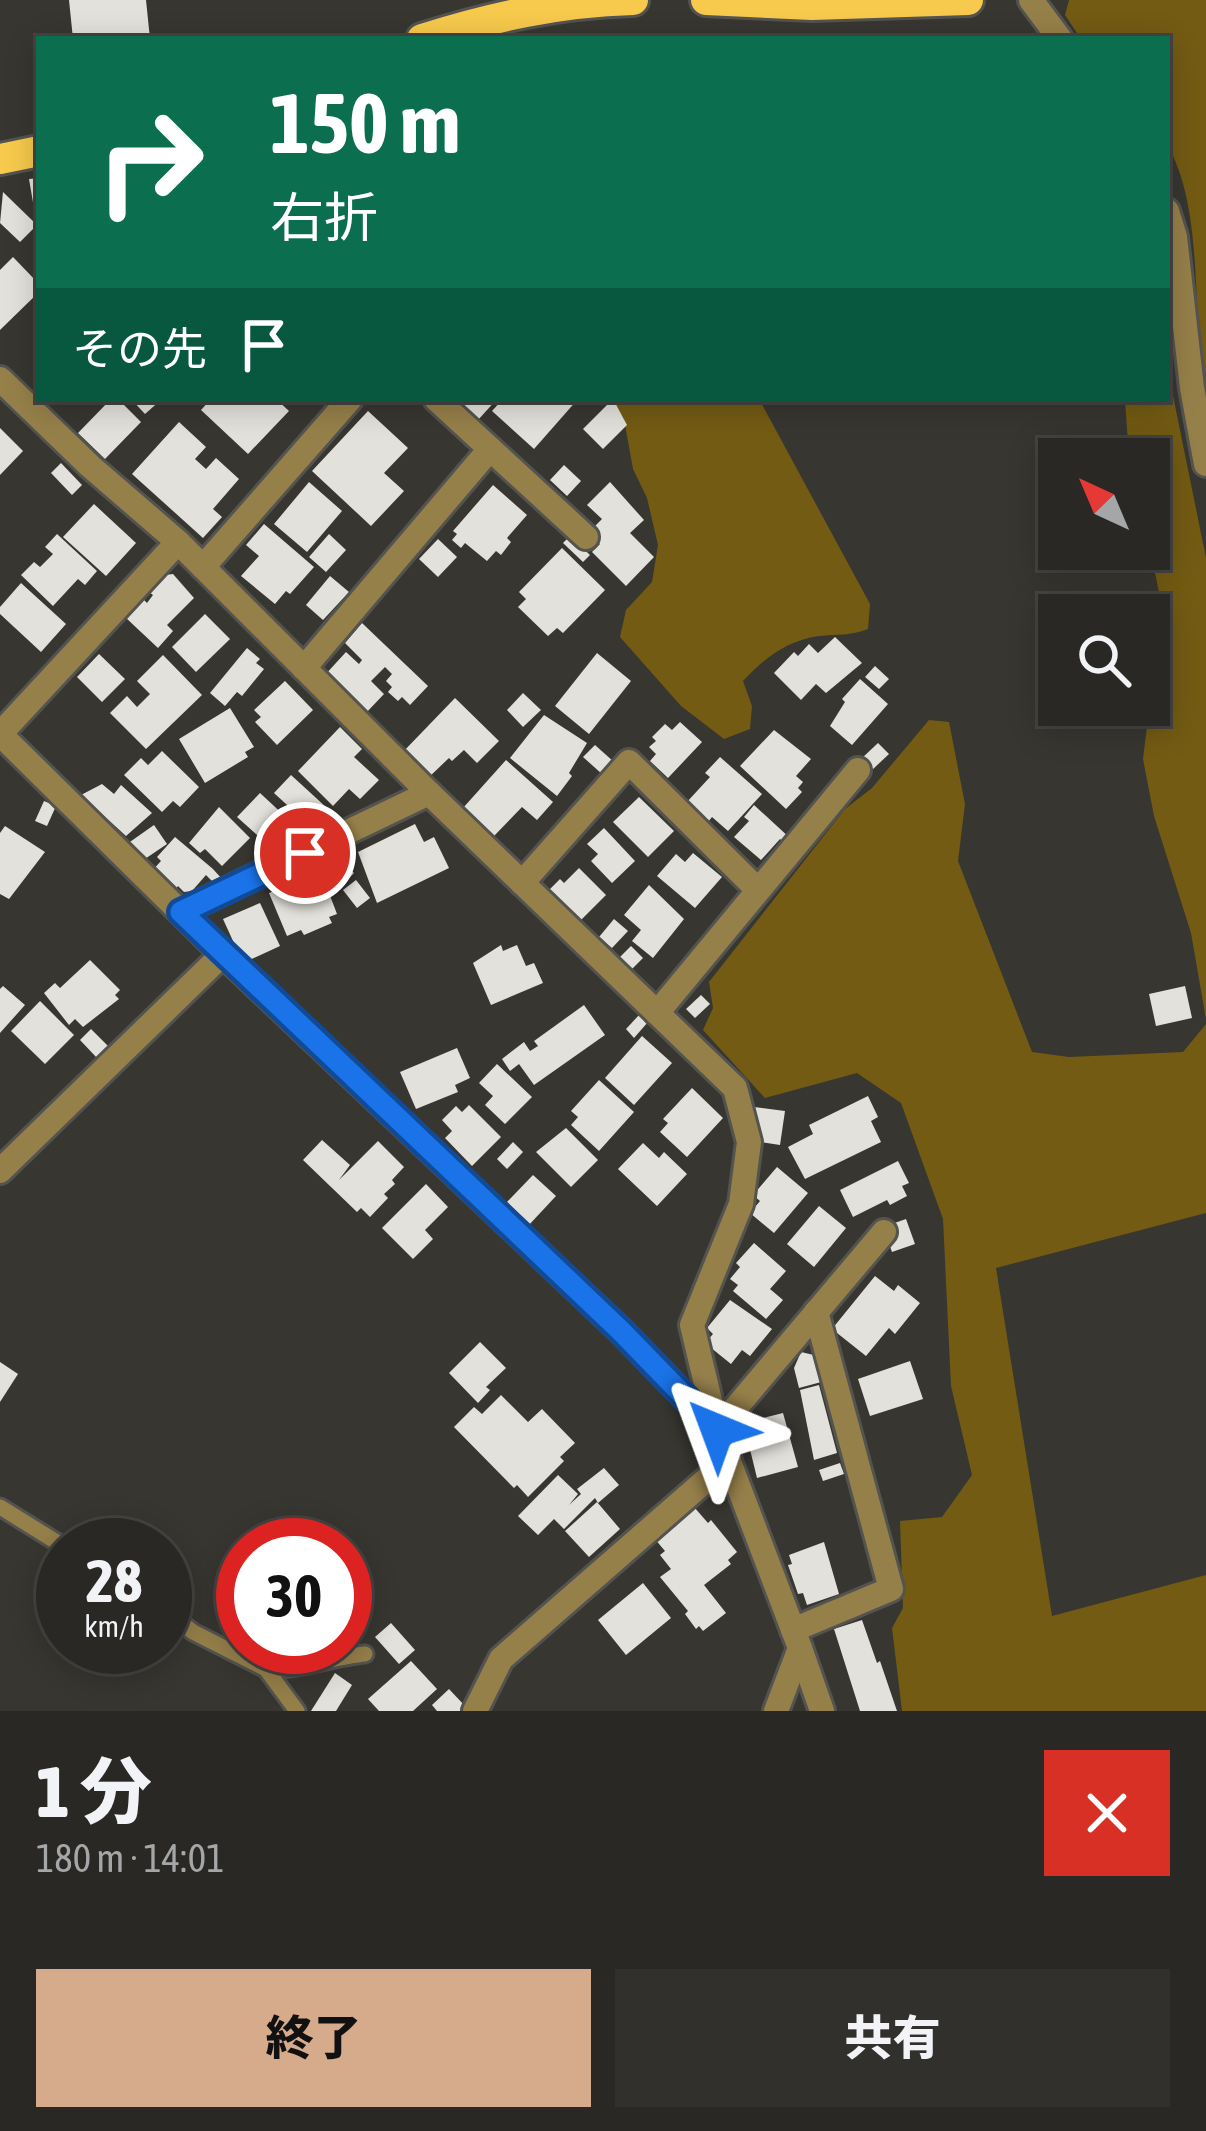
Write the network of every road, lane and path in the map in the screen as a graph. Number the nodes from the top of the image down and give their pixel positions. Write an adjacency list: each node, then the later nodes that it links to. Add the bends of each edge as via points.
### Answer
1 (633, 0): 5 (main road, via 574,1)
2 (706, 0): 3 (main road)
3 (968, 0)
4 (1031, 0): 6 (street)
5 (431, 36)
6 (1058, 36)
7 (36, 152): 8 (main road)
8 (0, 159)
9 (1170, 221): 14 (street)
10 (0, 379): 16 (street)
11 (347, 402): 17 (street)
12 (439, 402): 13 (street)
13 (490, 448): 15 (street); 18 (street)
14 (1206, 464)
15 (586, 537)
16 (178, 542): 17 (street); 23 (street, via 0,734)
17 (203, 568): 18 (street)
18 (304, 668): 20 (street)
19 (858, 770): 22 (street)
20 (429, 793): 21 (street); 23 (street)
21 (522, 883): 22 (street, via 628,762); 25 (street)
22 (758, 890): 25 (street)
23 (181, 912): 24 (street)
24 (223, 954): 26 (street); 29 (street)
25 (657, 1013): 29 (street, via 736,1088 749,1142 742,1204 692,1325)
26 (0, 1171)
27 (884, 1232): 28 (street)
28 (816, 1312): 29 (street); 33 (street, via 890,1589)
29 (717, 1430): 30 (street)
30 (729, 1460): 33 (street); 36 (street, via 501,1659)
31 (0, 1508): 32 (lane)
32 (36, 1530)
33 (796, 1639): 37 (street); 38 (street)
34 (270, 1674): 35 (lane)
35 (297, 1711)
36 (476, 1711)
37 (776, 1711)
38 (822, 1711)

